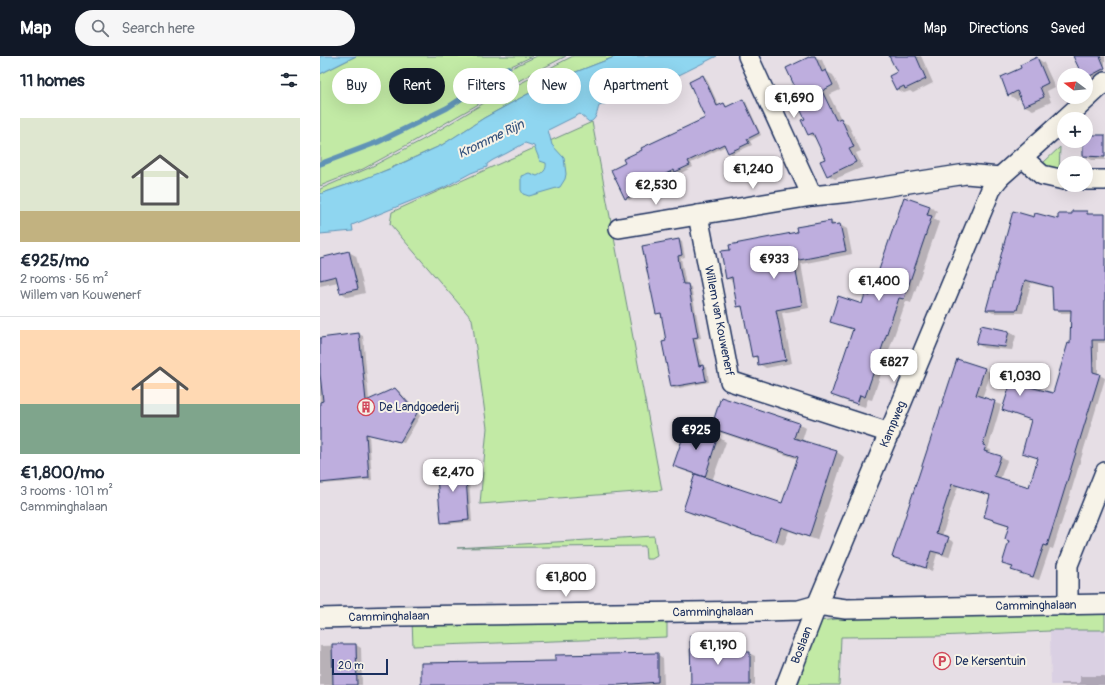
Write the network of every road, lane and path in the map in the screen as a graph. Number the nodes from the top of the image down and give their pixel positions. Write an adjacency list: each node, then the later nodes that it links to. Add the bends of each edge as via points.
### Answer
1 (748, 56): 10 (street)
2 (1105, 82): 3 (street, Kampweg)
3 (1073, 112)
4 (1057, 127): 5 (street, Kampweg)
5 (1023, 158): 6 (street, Kampweg); 7 (street, via 1042,175)
6 (1000, 177): 10 (street, via 966,174); 13 (street, Kampweg, via 992,187)
7 (1057, 178)
8 (1093, 180): 9 (street)
9 (1105, 180)
10 (812, 196): 11 (street)
11 (698, 214): 12 (street); 13 (street, Willem van Kouwenerf, via 730,381)
12 (619, 228)
13 (890, 433): 16 (street, Kampweg)
14 (1105, 472): 17 (street, via 1068,566)
15 (1105, 604): 17 (street, Camminghalaan)
16 (817, 605): 17 (street, Camminghalaan, via 846,609); 18 (street, Camminghalaan, via 799,610 764,611); 19 (street, Boslaan)
17 (1068, 605)
18 (320, 618)
19 (786, 685)

